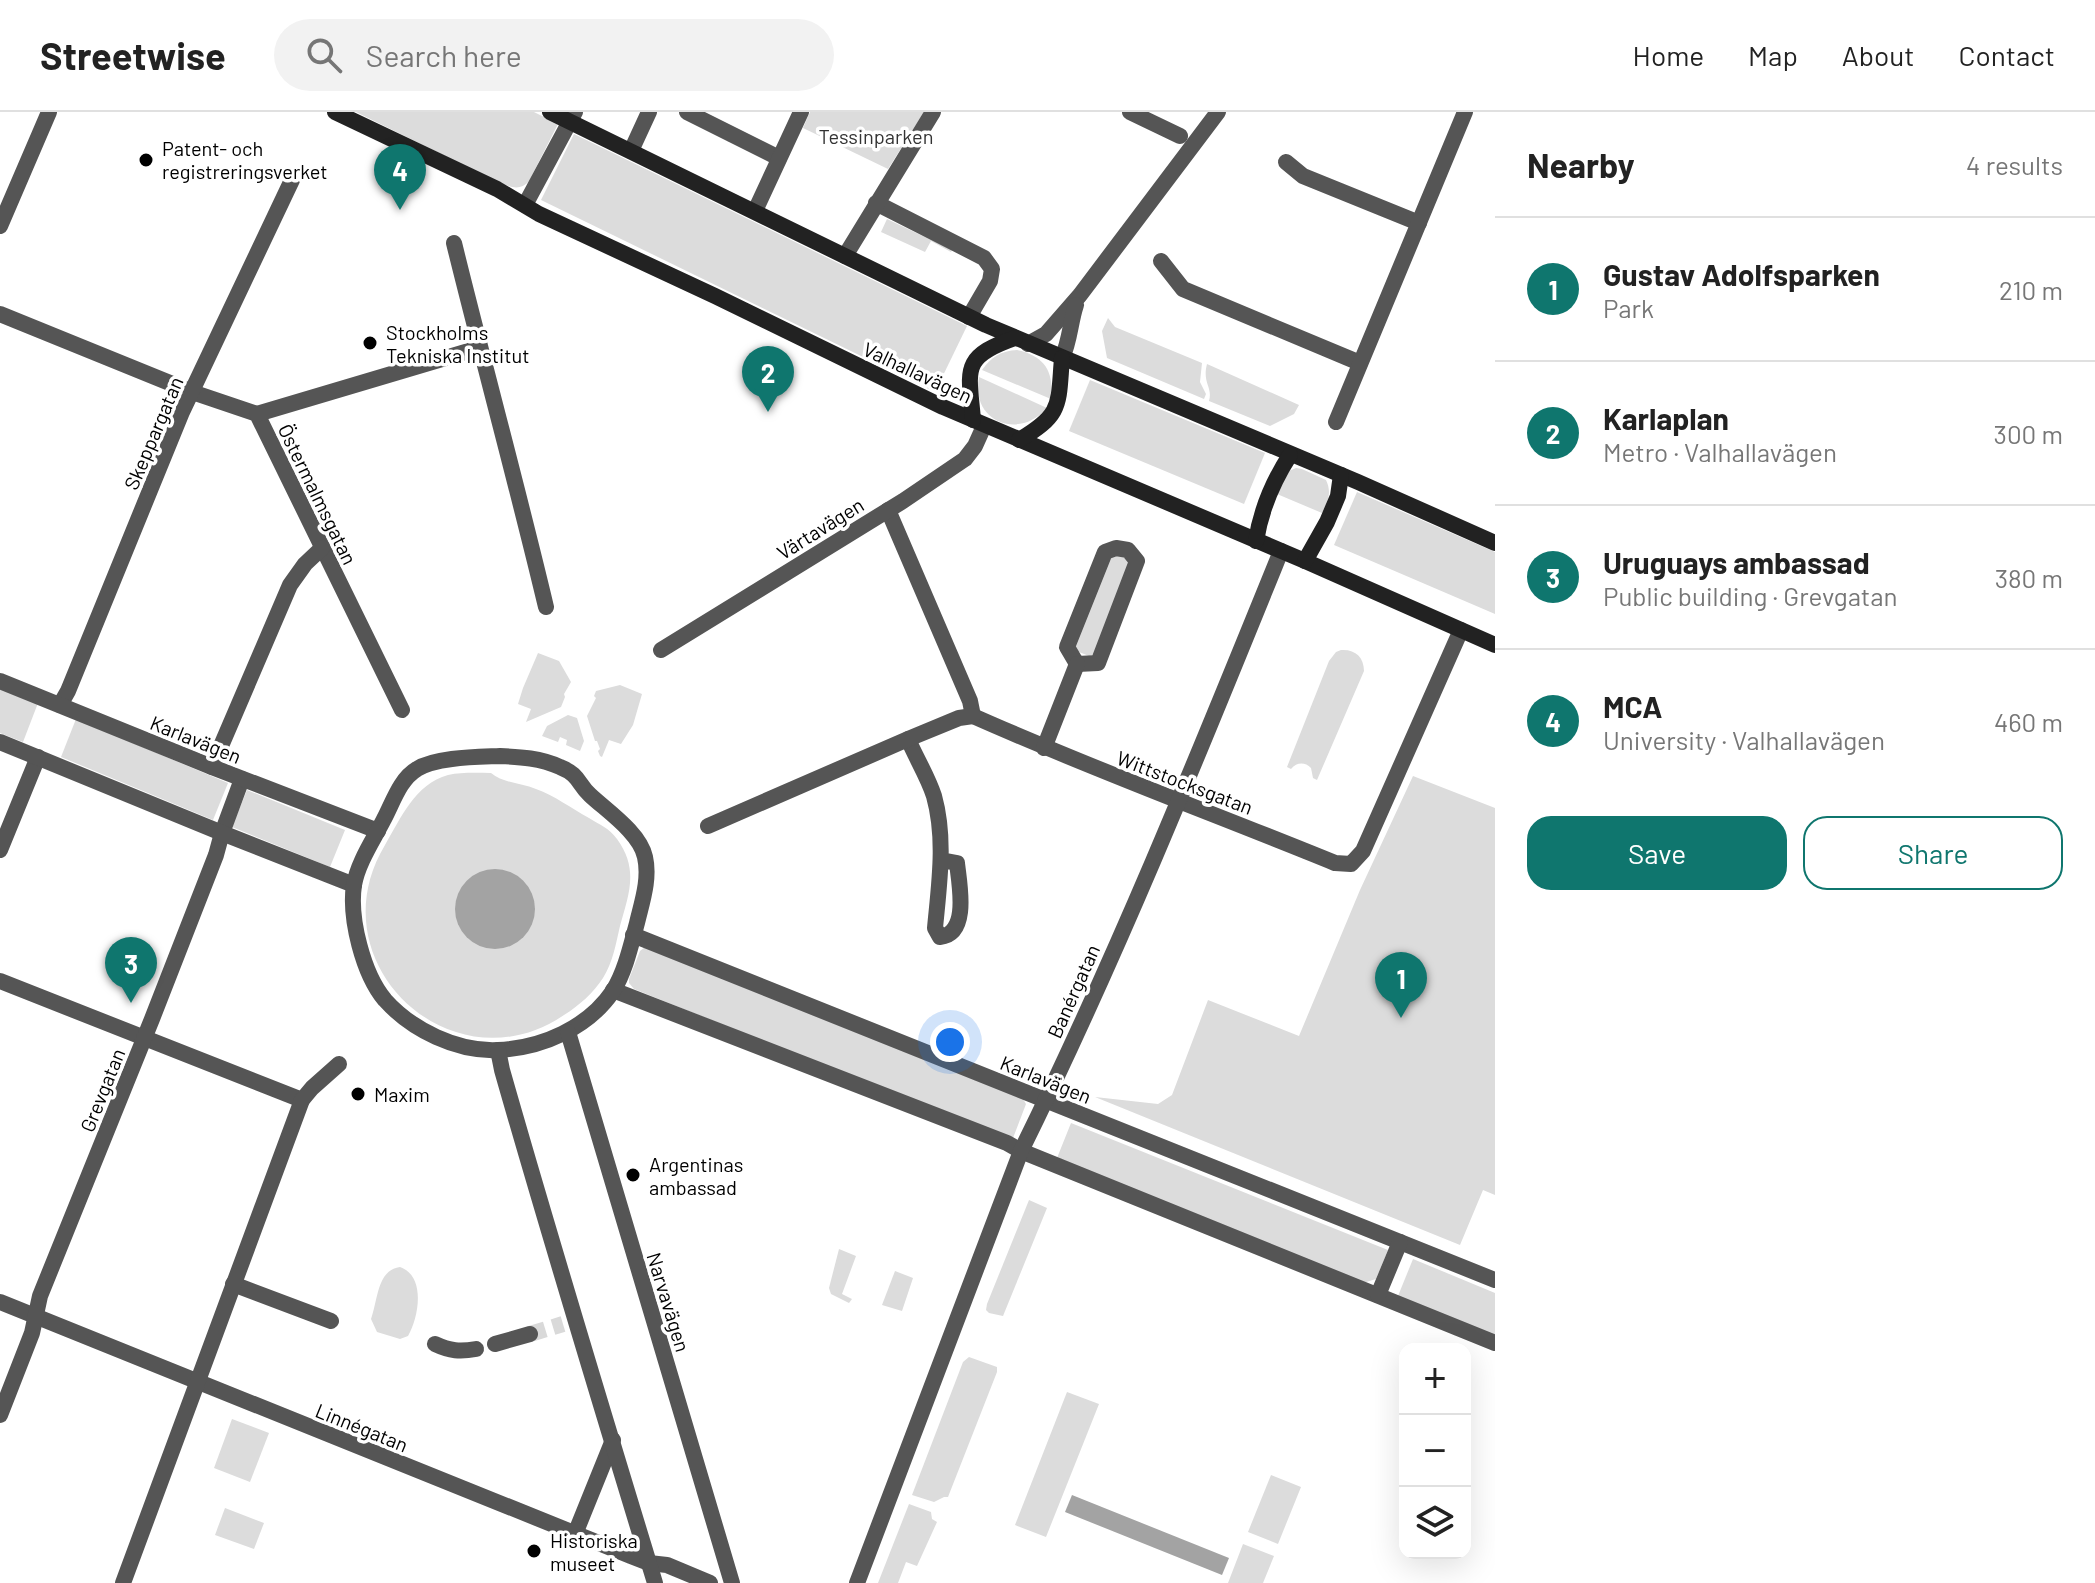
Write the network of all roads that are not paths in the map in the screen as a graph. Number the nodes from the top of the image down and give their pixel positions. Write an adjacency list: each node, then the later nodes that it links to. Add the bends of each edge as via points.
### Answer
1 (49, 112): 21 (street)
2 (335, 112): 18 (main road, Valhallavägen)
3 (550, 112): 11 (main road)
4 (649, 112): 13 (street)
5 (687, 112): 14 (street)
6 (801, 112): 14 (street)
7 (933, 112): 17 (street)
8 (1130, 112): 12 (street)
9 (1218, 112): 25 (street)
10 (1465, 112): 20 (street)
11 (572, 117): 13 (main road); 18 (street)
12 (1180, 136)
13 (631, 151): 19 (main road)
14 (779, 158): 19 (street)
15 (1286, 162): 20 (street, via 1303,176)
16 (292, 180): 32 (street, Skeppargatan)
17 (876, 203): 23 (street); 27 (street, via 984,258 992,269 990,281)
18 (525, 205): 35 (main road, Valhallavägen)
19 (755, 211): 23 (main road)
20 (1419, 223): 31 (street)
21 (0, 226)
22 (454, 243): 29 (street)
23 (845, 256): 27 (main road)
24 (1161, 261): 31 (street, via 1183,289)
25 (1080, 295): 28 (street, via 1046,334); 30 (street)
26 (0, 314): 32 (street, Östermalmsgatan)
27 (969, 317): 28 (main road)
28 (1022, 341): 30 (main road); 35 (main road, via 984,350 973,363 969,388)
29 (479, 348): 33 (street); 45 (street)
30 (1062, 358): 36 (main road, via 1057,407 1050,419); 37 (main road)
31 (1360, 363): 34 (street)
32 (192, 392): 33 (street, Östermalmsgatan); 51 (street, Skeppargatan)
33 (257, 414): 42 (street, Östermalmsgatan)
34 (1336, 422)
35 (979, 423): 36 (main road, Valhallavägen); 39 (street, Värtavägen, via 975,446 965,459)
36 (1019, 440): 40 (main road, Valhallavägen)
37 (1290, 455): 38 (main road); 40 (main road, via 1266,498)
38 (1341, 475): 41 (main road); 44 (main road, via 1338,496)
39 (888, 510): 48 (street, Värtavägen); 53 (street)
40 (1256, 541): 43 (main road, Valhallavägen)
41 (1495, 543)
42 (322, 548): 52 (street, Östermalmsgatan); 58 (street, via 290,585)
43 (1281, 551): 44 (main road, Valhallavägen); 60 (street, Banérgatan)
44 (1305, 561): 46 (main road, Valhallavägen)
45 (546, 607)
46 (1461, 630): 47 (main road, Valhallavägen); 60 (street, Wittstocksgatan, via 1363,851 1351,864 1335,863)
47 (1495, 645)
48 (661, 650)
49 (1077, 664): 49 (street, via 1098,663 1137,561 1128,550 1105,552 1067,647); 56 (street)
50 (0, 681): 51 (street, Karlavägen)
51 (60, 705): 58 (street, Karlavägen)
52 (402, 710)
53 (973, 716): 54 (street); 56 (street, Wittstocksgatan)
54 (908, 739): 61 (street); 65 (street, via 933,794)
55 (0, 742): 57 (street)
56 (1044, 748): 60 (street, Wittstocksgatan)
57 (38, 757): 63 (street); 64 (street)
58 (212, 767): 59 (street, Karlavägen)
59 (242, 779): 62 (street, Karlavägen); 63 (street, Grevgatan)
60 (1178, 801): 75 (street, Banérgatan)
61 (708, 826)
62 (378, 831): 66 (street); 67 (street, via 406,778 422,766 500,756 561,767 622,823 645,854 646,879)
63 (222, 833): 66 (street); 71 (street, Grevgatan)
64 (0, 850)
65 (941, 860)
66 (354, 885): 72 (street, via 357,936 384,999 430,1035)
67 (633, 935): 69 (street); 75 (street, Karlavägen)
68 (0, 981): 71 (street)
69 (613, 990): 70 (street); 76 (street)
70 (568, 1032): 72 (street); 97 (street, Narvavägen)
71 (144, 1039): 74 (street); 82 (street, Grevgatan)
72 (498, 1050): 91 (street, via 569,1322)
73 (339, 1064): 74 (street)
74 (302, 1100): 79 (street)
75 (1045, 1100): 76 (street, Banérgatan); 77 (street, Karlavägen)
76 (1021, 1151): 80 (street); 98 (street, Banérgatan)
77 (1400, 1242): 78 (street, Karlavägen); 80 (street)
78 (1495, 1280)
79 (233, 1284): 83 (street); 89 (street)
80 (1378, 1295): 85 (street)
81 (0, 1302): 82 (street, Linnégatan)
82 (36, 1317): 89 (street, Linnégatan); 90 (street, Grevgatan)
83 (331, 1321)
84 (530, 1334): 87 (street)
85 (1495, 1343)
86 (435, 1344): 88 (street, via 449,1351)
87 (495, 1344)
88 (476, 1349)
89 (198, 1382): 92 (street, Linnégatan); 94 (street)
90 (0, 1415)
91 (613, 1440): 92 (street); 93 (street)
92 (575, 1534): 93 (street, Linnégatan)
93 (649, 1563): 95 (street); 96 (street, Linnégatan)
94 (123, 1583)
95 (655, 1583)
96 (710, 1583)
97 (732, 1583)
98 (857, 1583)

